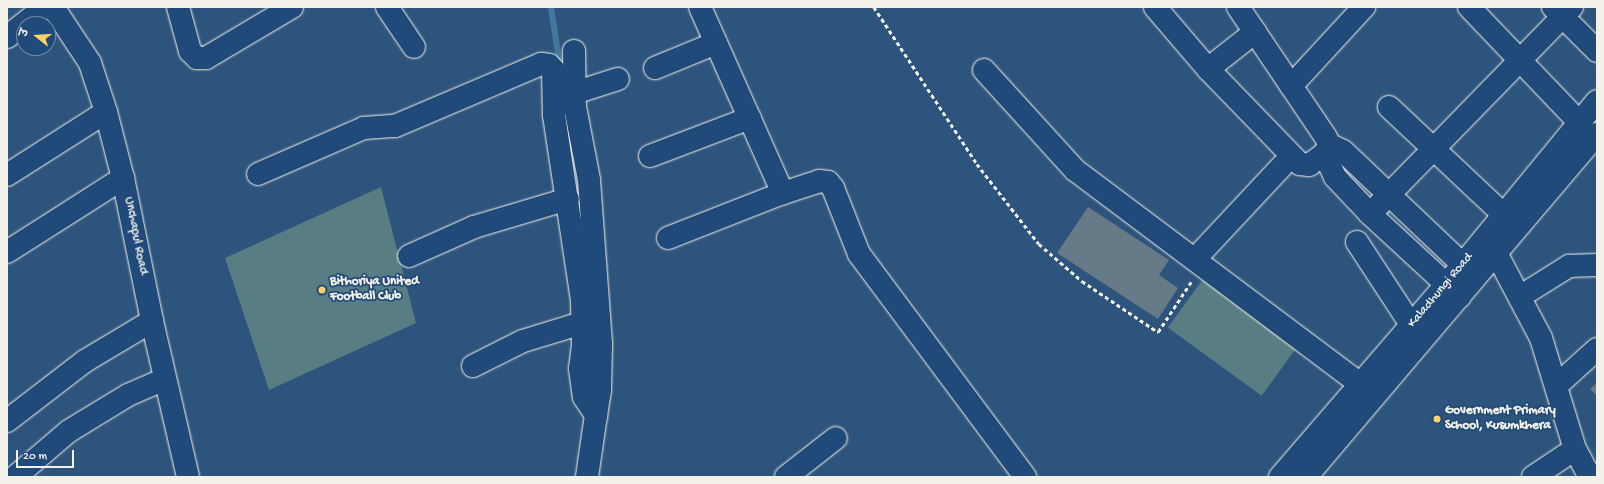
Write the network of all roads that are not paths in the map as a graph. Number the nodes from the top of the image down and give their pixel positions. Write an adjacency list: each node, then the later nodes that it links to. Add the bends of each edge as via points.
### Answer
1 (45, 7): 13 (street)
2 (53, 7): 27 (street, Unchapul Road, via 90,63)
3 (178, 7): 4 (street, via 190,51 197,58 206,58)
4 (292, 7)
5 (387, 7): 15 (street)
6 (700, 7): 14 (street)
7 (1155, 7): 20 (street)
8 (1238, 7): 12 (street)
9 (1364, 7): 23 (street)
10 (1469, 7): 18 (street)
11 (1562, 10): 17 (street); 18 (street)
12 (1255, 32): 20 (street); 23 (street)
13 (7, 37)
14 (716, 43): 19 (street); 28 (street)
15 (414, 47)
16 (574, 51): 24 (street)
17 (1597, 51)
18 (1520, 61): 29 (street); 32 (street)
19 (655, 68)
20 (1208, 69): 31 (street, via 1300,164 1309,165)
21 (984, 70): 48 (street, via 1075,170)
22 (618, 79): 24 (street)
23 (1291, 86): 31 (street)
24 (574, 93): 61 (street, via 589,180 597,284 601,345 600,390)
25 (1597, 101): 29 (street, Kaladhungi Road)
26 (1389, 107): 32 (street)
27 (106, 112): 36 (street); 37 (street, Unchapul Road)
28 (750, 118): 33 (street); 38 (street)
29 (1579, 122): 42 (street, Kaladhungi Road)
30 (1597, 134): 45 (street, Kaladhungi Road)
31 (1327, 150): 39 (street, via 1343,151); 41 (street, via 1334,177)
32 (1434, 151): 39 (street); 42 (street)
33 (650, 156)
34 (1283, 165): 48 (street)
35 (258, 174): 40 (street, via 364,128 395,126 541,64 549,65 553,69 554,115)
36 (7, 176)
37 (123, 178): 46 (street); 53 (street, Unchapul Road)
38 (783, 193): 43 (street); 70 (street, via 819,181 828,182 833,188 859,254)
39 (1389, 195): 41 (street); 49 (street)
40 (568, 199): 47 (street, via 474,227); 54 (street, via 578,260)
41 (1370, 214): 51 (street)
42 (1504, 215): 45 (street, Kaladhungi Road)
43 (668, 238)
44 (1357, 242): 55 (street)
45 (1490, 246): 49 (street, Kaladhungi Road); 51 (street, Kaladhungi Road); 52 (street)
46 (7, 252)
47 (409, 256)
48 (1195, 258): 60 (street)
49 (1463, 265): 51 (street, Kaladhungi Road)
50 (1597, 265): 52 (street, via 1569,266)
51 (1453, 291): 55 (street, Kaladhungi Road); 60 (street, Kaladhungi Road)
52 (1521, 296): 59 (street, via 1541,338)
53 (152, 321): 58 (street, Unchapul Road); 62 (street, via 85,361)
54 (582, 323): 57 (street, via 523,341); 61 (street, via 580,369 584,397)
55 (1412, 326): 60 (street, Kaladhungi Road)
56 (1597, 349): 59 (street)
57 (473, 366)
58 (165, 379): 66 (street, via 128,394 70,431); 67 (street, Unchapul Road)
59 (1556, 386): 64 (street)
60 (1369, 390): 65 (street, Kaladhungi Road)
61 (596, 416): 68 (street)
62 (7, 421)
63 (836, 438): 69 (street)
64 (1575, 449): 72 (street); 73 (street)
65 (1312, 469): 71 (street, Kaladhungi Road)
66 (15, 477)
67 (188, 477)
68 (587, 477)
69 (786, 477)
70 (1025, 477)
71 (1280, 477)
72 (1533, 477)
73 (1590, 477)

